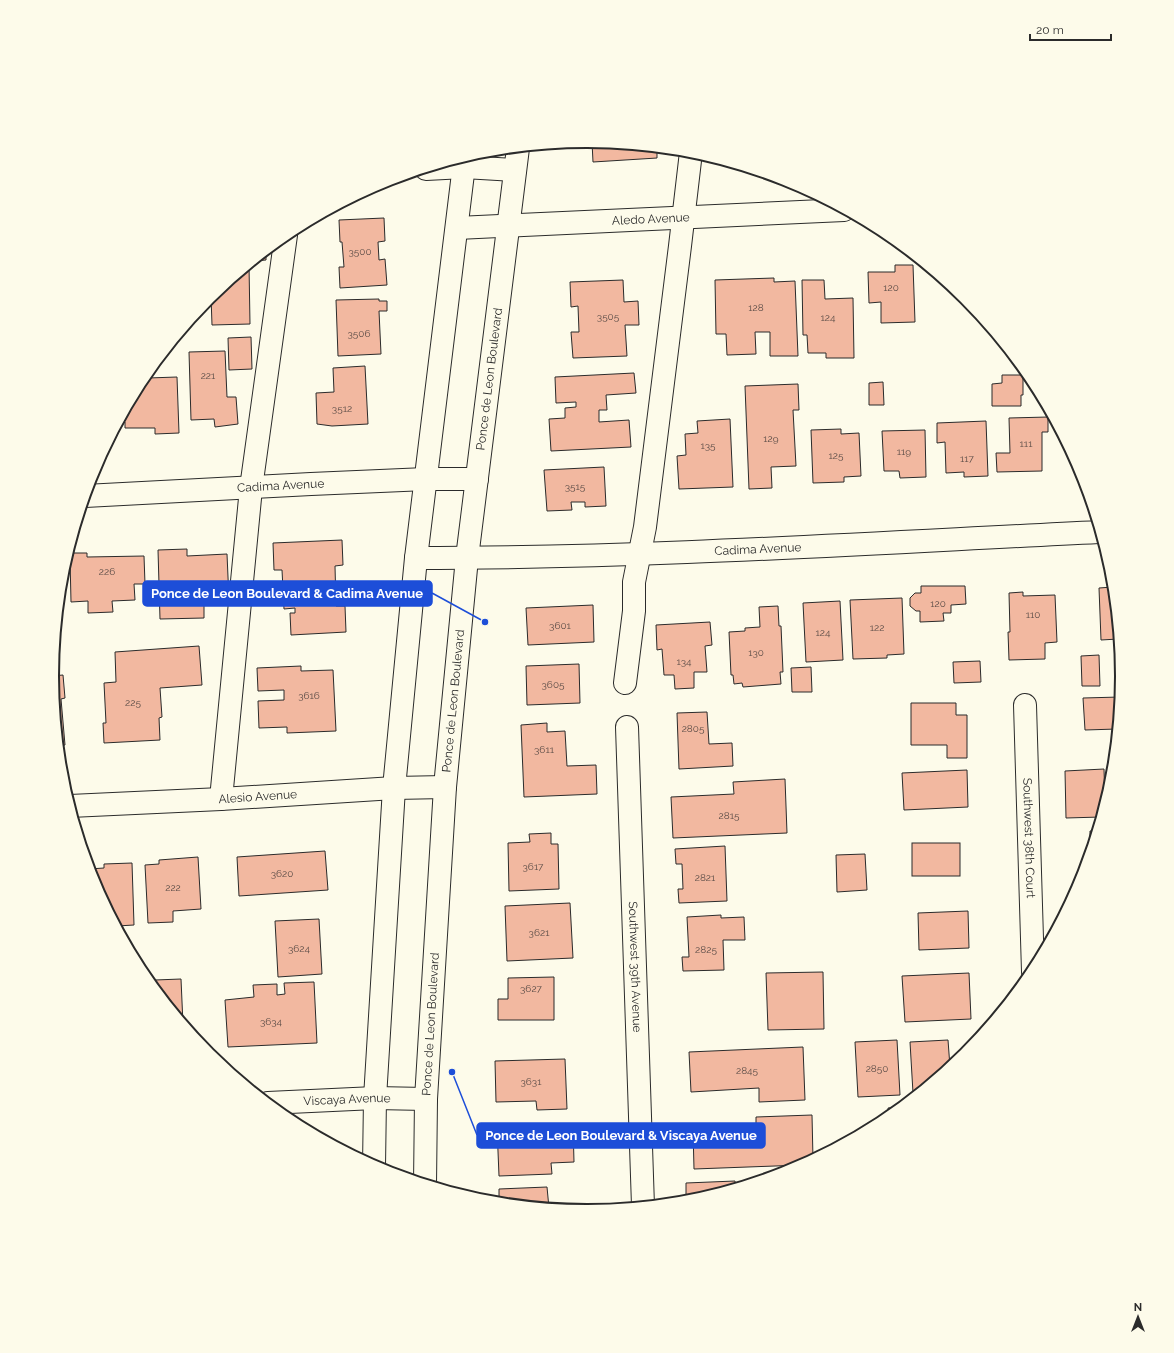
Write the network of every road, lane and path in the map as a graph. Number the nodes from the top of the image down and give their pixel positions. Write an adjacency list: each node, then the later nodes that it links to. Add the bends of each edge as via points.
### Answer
1 (517, 153): 5 (street, Ponce de Leon Boulevard)
2 (689, 159): 7 (street)
3 (467, 162): 5 (street)
4 (464, 163): 9 (street)
5 (515, 170): 8 (street, Ponce de Leon Boulevard)
6 (835, 210): 7 (street, Aledo Avenue)
7 (684, 218): 8 (street, Aledo Avenue); 16 (street, via 645,527)
8 (509, 226): 9 (street, Aledo Avenue); 12 (street, Ponce de Leon Boulevard)
9 (457, 228): 11 (street)
10 (285, 244): 13 (street)
11 (426, 479): 12 (street, Cadima Avenue); 13 (street, Cadima Avenue); 17 (street)
12 (477, 479): 18 (street, Ponce de Leon Boulevard)
13 (251, 488): 14 (street, Cadima Avenue); 24 (street)
14 (91, 496)
15 (1095, 532): 16 (street, Cadima Avenue)
16 (639, 554): 18 (street, Cadima Avenue); 19 (street)
17 (416, 558): 18 (street, Cadima Avenue); 23 (street)
18 (467, 558): 22 (street, Ponce de Leon Boulevard)
19 (625, 683)
20 (1025, 705): 26 (street, Southwest 38th Court)
21 (628, 727): 32 (street, Southwest 39th Avenue)
22 (445, 787): 23 (street, Alesio Avenue); 28 (street, Ponce de Leon Boulevard)
23 (394, 788): 24 (street, Alesio Avenue); 27 (street)
24 (221, 799): 25 (street, Alesio Avenue)
25 (75, 806)
26 (1033, 959)
27 (375, 1098): 28 (street, Viscaya Avenue); 29 (street, Viscaya Avenue); 30 (street)
28 (426, 1099): 31 (street, Ponce de Leon Boulevard)
29 (276, 1103)
30 (374, 1159)
31 (424, 1178)
32 (643, 1201)

